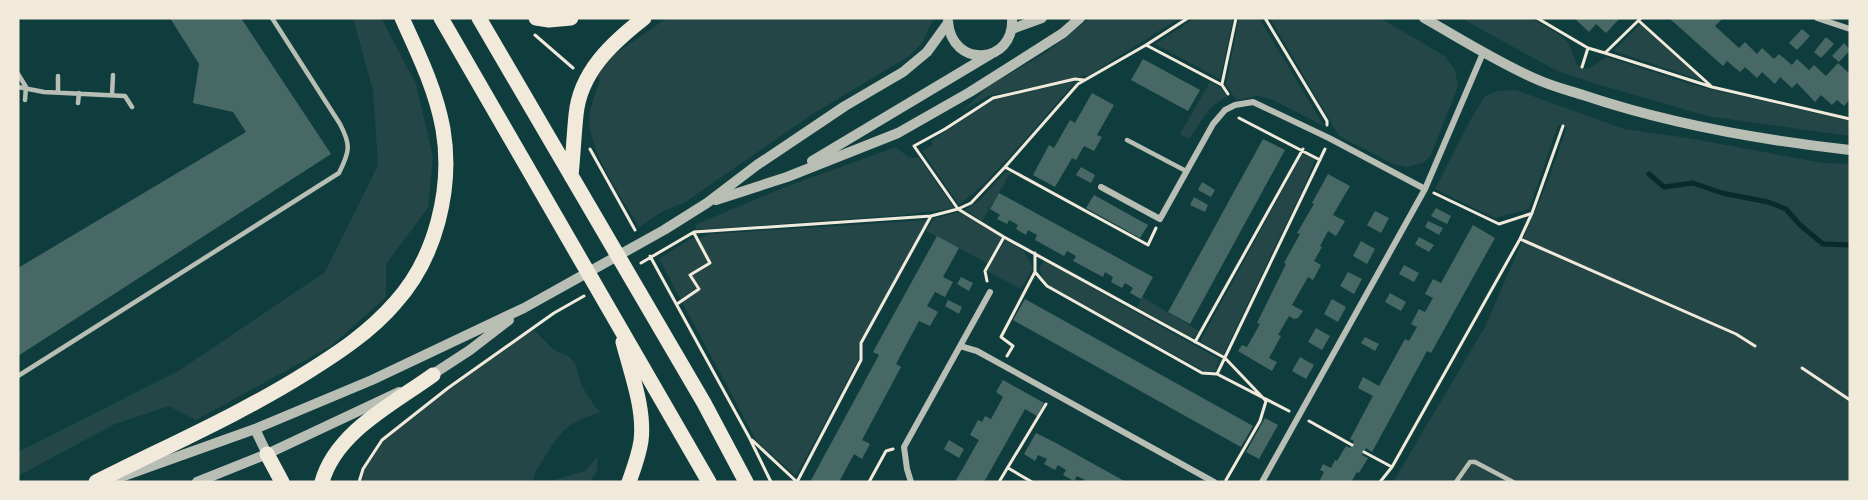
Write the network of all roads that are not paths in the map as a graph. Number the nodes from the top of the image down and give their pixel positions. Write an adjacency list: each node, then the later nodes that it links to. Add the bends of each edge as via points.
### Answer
1 (272, 18): 41 (lane, via 349,141 339,173)
2 (402, 18): 44 (main road, via 439,111 445,162 439,217 412,281 378,321 335,355 248,407)
3 (441, 18): 38 (main road)
4 (479, 18): 31 (main road)
5 (536, 18): 6 (main road)
6 (571, 18)
7 (644, 18): 31 (main road, via 610,46 587,77 576,115)
8 (1042, 18): 13 (street)
9 (1080, 18): 32 (street, via 970,92 898,133)
10 (1817, 18): 14 (street)
11 (948, 20): 16 (street, via 950,33 961,50 981,56); 35 (street, via 927,52 903,72 845,106)
12 (1428, 20): 15 (street)
13 (1012, 23): 16 (street, via 1005,44)
14 (1850, 29)
15 (1483, 53): 29 (street, via 1537,80 1674,122); 34 (street)
16 (991, 54): 32 (street)
17 (18, 74): 21 (lane)
18 (113, 75): 24 (lane)
19 (58, 76): 22 (lane)
20 (18, 87): 21 (lane)
21 (26, 87): 22 (lane); 25 (lane)
22 (58, 93): 23 (lane)
23 (79, 93): 24 (lane); 26 (lane)
24 (112, 94): 27 (lane, via 125,96)
25 (26, 100)
26 (78, 103)
27 (132, 107)
28 (1127, 140): 30 (lane)
29 (1850, 150)
30 (1186, 171): 33 (street, via 1160,219); 34 (street, via 1225,110 1253,102)
31 (571, 176): 51 (main road)
32 (787, 177): 35 (street)
33 (1101, 187)
34 (1425, 189): 54 (street)
35 (707, 203): 37 (street)
36 (990, 292): 39 (street)
37 (525, 308): 40 (street); 42 (street, via 372,380)
38 (620, 326): 49 (main road, via 641,418 641,439); 50 (main road)
39 (960, 346): 52 (street, via 904,447); 53 (street, via 976,351)
40 (433, 375): 43 (street); 48 (main road, via 340,447)
41 (18, 376)
42 (255, 429): 43 (street); 45 (street)
43 (267, 454): 46 (street); 47 (main road)
44 (96, 482)
45 (106, 482)
46 (197, 482)
47 (282, 482)
48 (322, 482)
49 (629, 482)
50 (709, 482)
51 (746, 482)
52 (911, 482)
53 (1214, 482)
54 (1262, 482)
55 (1456, 482): 56 (lane, via 1470,462)
56 (1513, 482)

